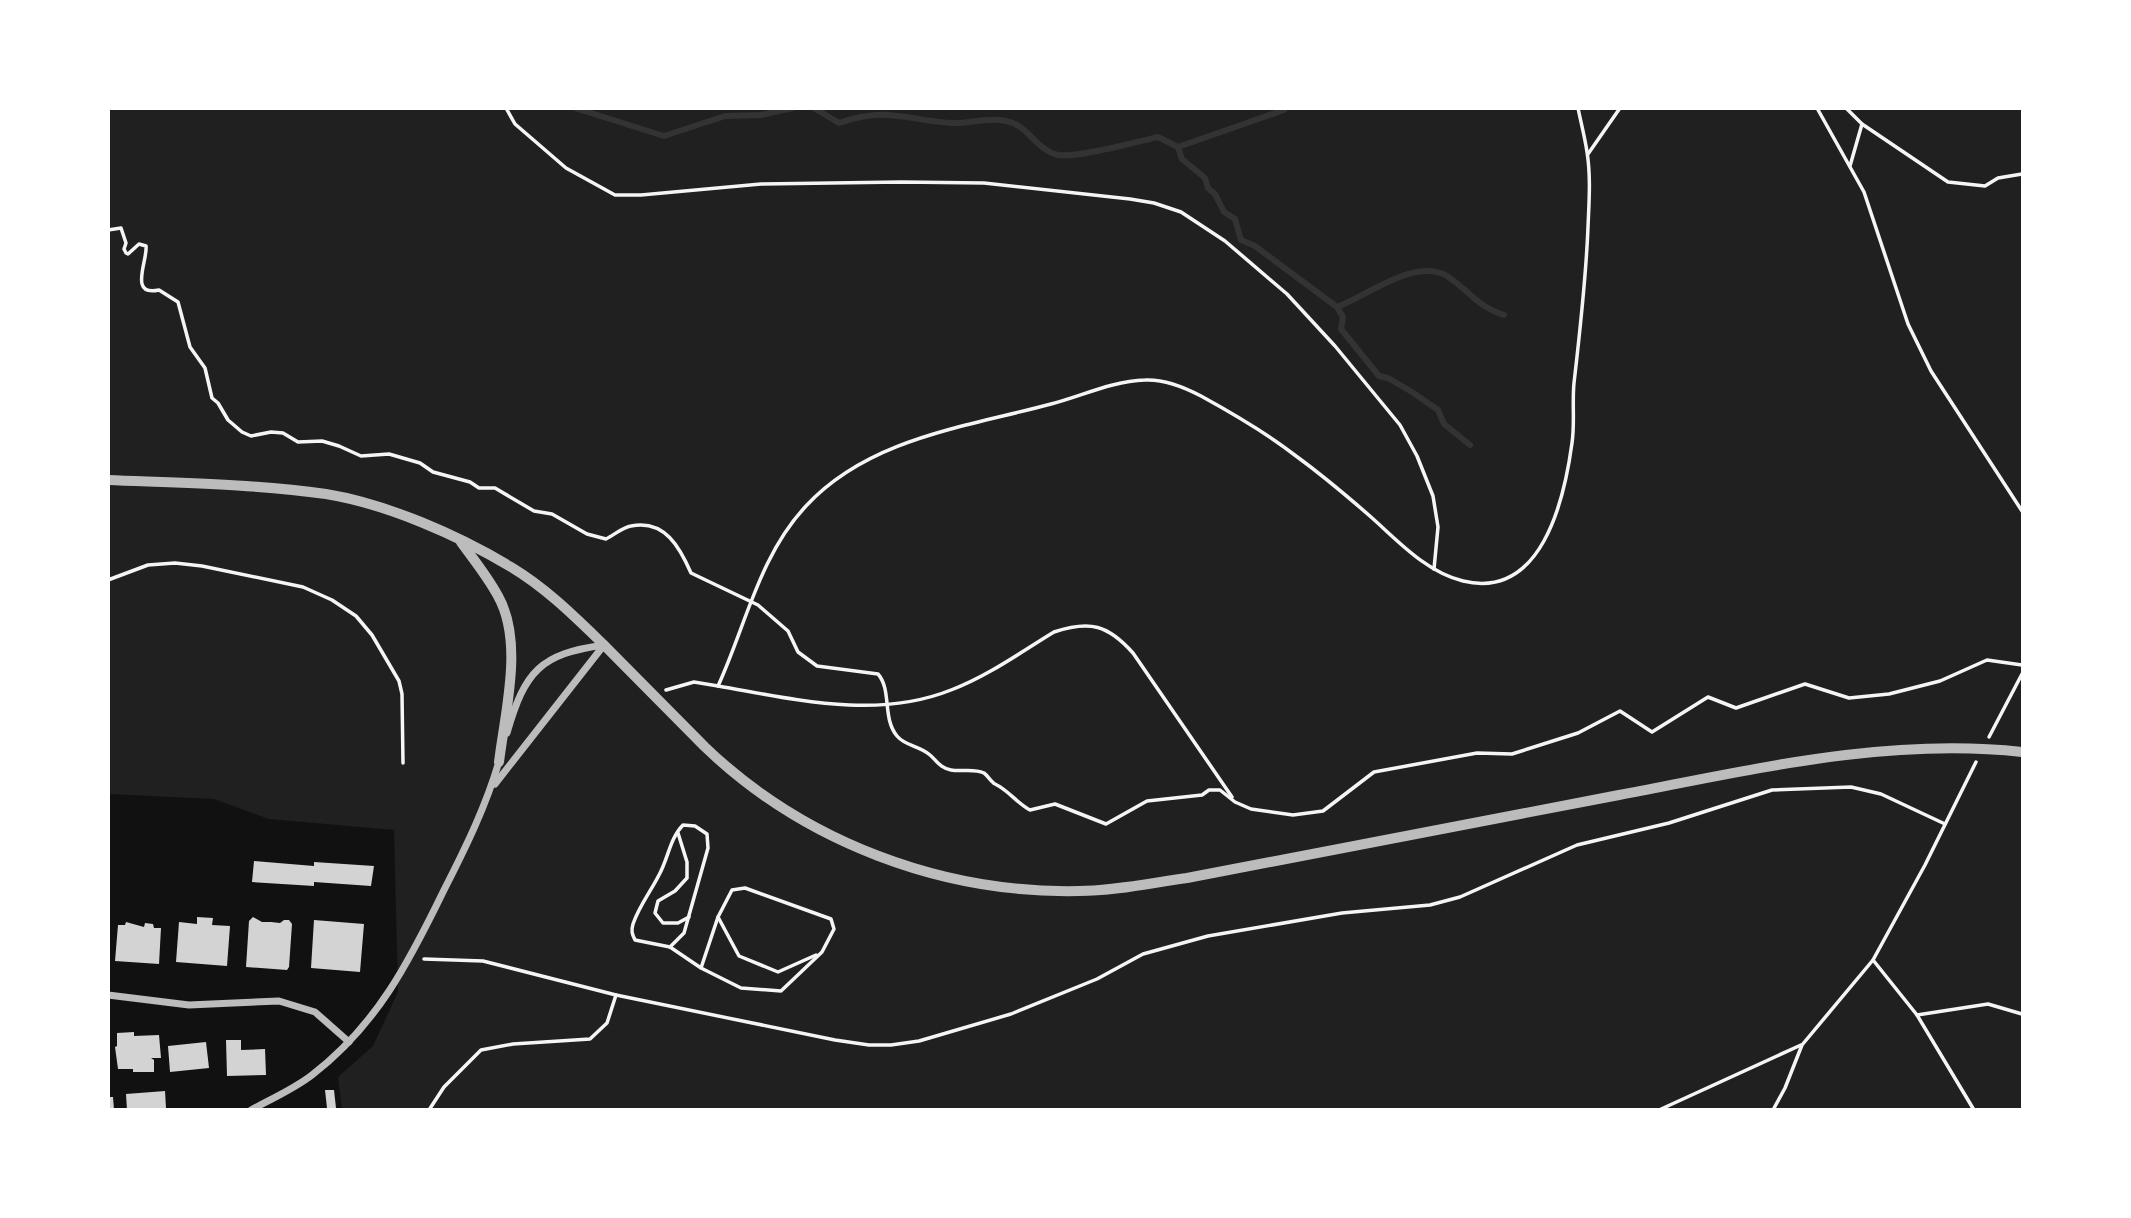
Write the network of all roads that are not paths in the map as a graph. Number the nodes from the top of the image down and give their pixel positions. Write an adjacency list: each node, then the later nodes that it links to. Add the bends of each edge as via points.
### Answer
1 (108, 480): 2 (street, via 328,495 392,512)
2 (460, 540): 3 (street, via 539,585); 5 (street, via 499,597 512,636)
3 (604, 645): 4 (street, via 739,777 796,816 850,845 929,872 1021,890 1081,891 1187,878 1754,769 1888,750); 5 (street, via 555,656 535,672 511,722); 6 (street)
4 (2022, 752)
5 (499, 762): 6 (street)
6 (492, 788): 8 (street, via 410,958 385,999)
7 (108, 995): 8 (street, via 189,1004 279,1001 315,1012)
8 (349, 1042): 9 (street, via 310,1076)
9 (251, 1110)

